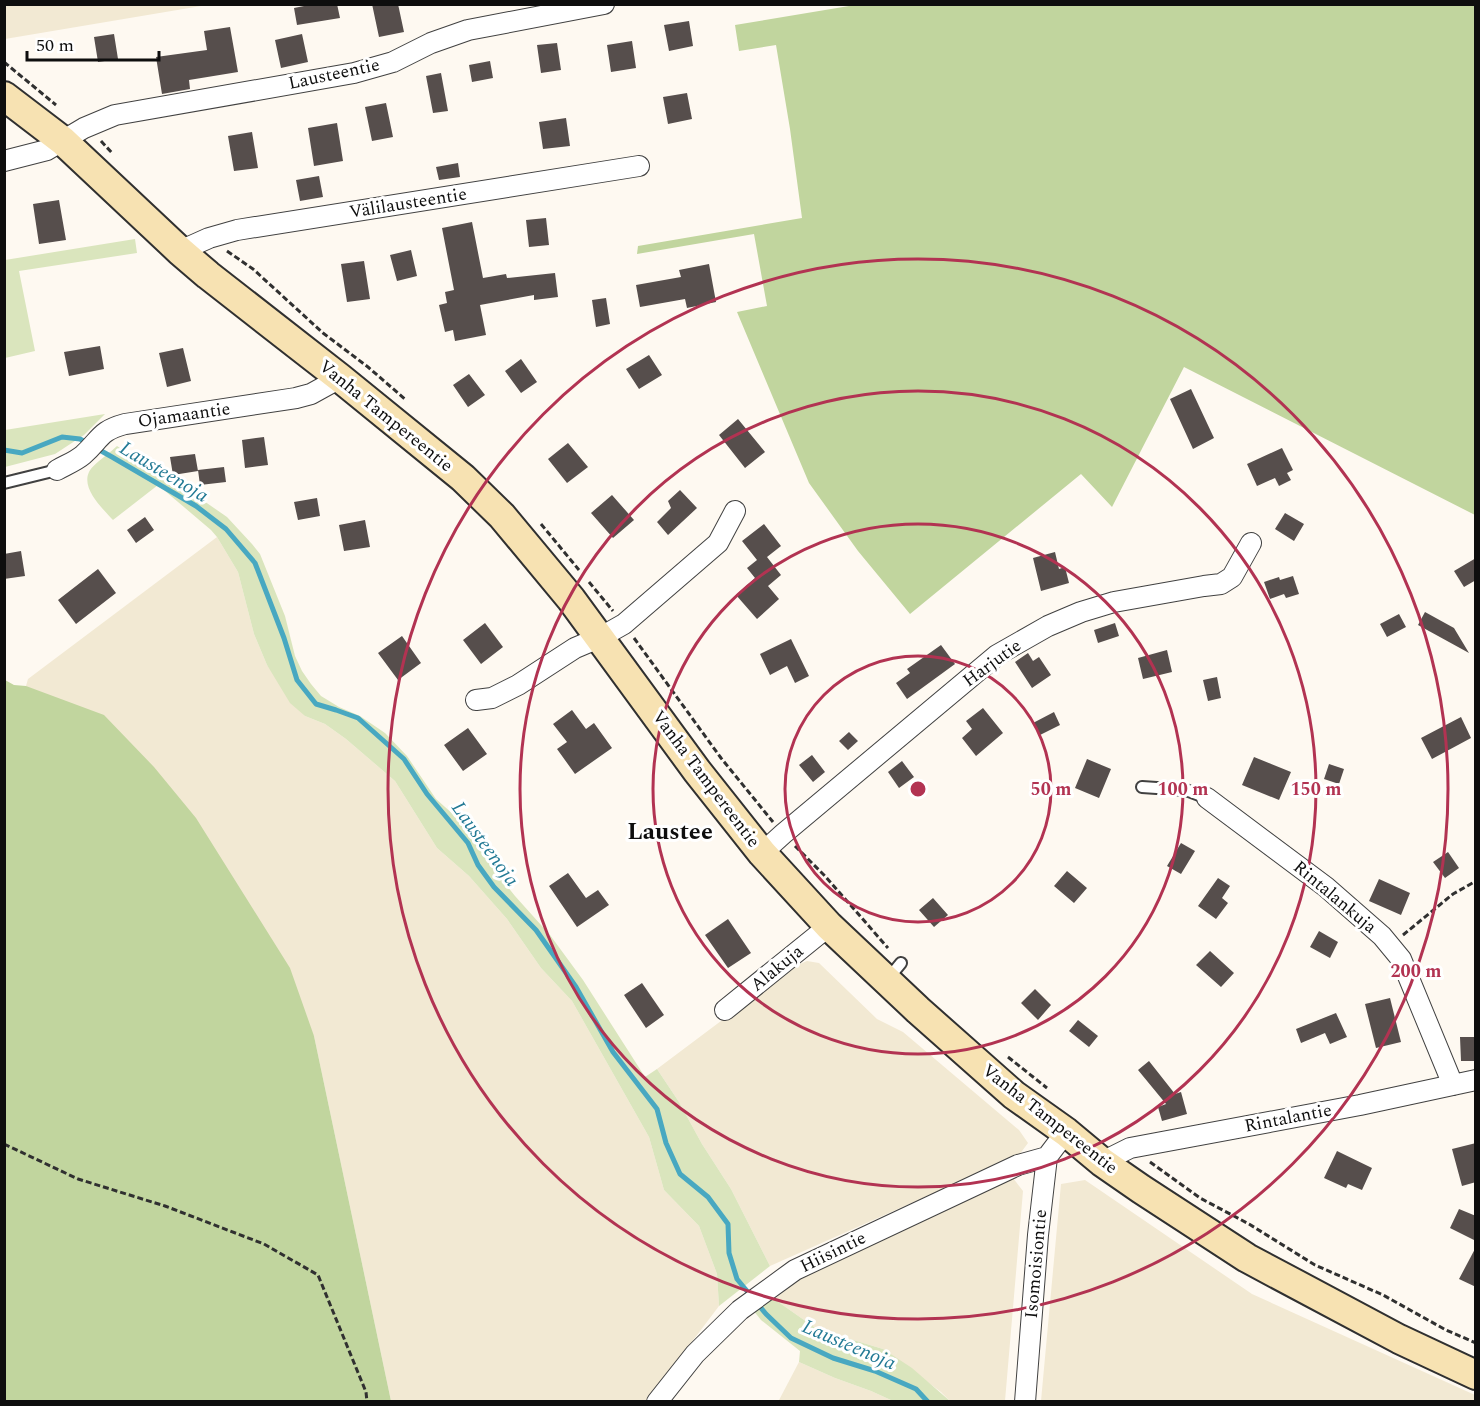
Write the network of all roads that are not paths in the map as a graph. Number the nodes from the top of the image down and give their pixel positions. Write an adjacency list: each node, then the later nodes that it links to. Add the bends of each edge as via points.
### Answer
1 (604, 4): 3 (street, Lausteentie, via 468,30 393,62 354,73 116,115)
2 (4, 96): 3 (main road, Vanha Tampereentie)
3 (73, 134): 4 (street, Lausteentie, via 47,150); 6 (main road, Vanha Tampereentie)
4 (4, 161)
5 (639, 166): 6 (street, Välilausteentie, via 237,230)
6 (180, 251): 7 (main road, Vanha Tampereentie)
7 (340, 378): 8 (street, Ojamaantie, via 296,398 112,428 100,435 83,455); 12 (main road, Vanha Tampereentie, via 463,478 502,516 571,598)
8 (57, 470): 9 (lane, Ojamaantie)
9 (4, 483)
10 (735, 511): 12 (street, via 718,543)
11 (1251, 543): 16 (street, Harjutie, via 1232,577 1221,584 1081,612 997,655)
12 (613, 631): 13 (street, via 575,648 518,685 492,698); 16 (main road, Vanha Tampereentie, via 697,771)
13 (476, 700)
14 (1142, 787): 15 (lane, Rintalankuja, via 1186,790)
15 (1207, 798): 20 (street, Rintalankuja, via 1326,887 1383,936 1401,959)
16 (762, 853): 17 (main road, Vanha Tampereentie)
17 (830, 926): 18 (street, Alakuja); 21 (main road, Vanha Tampereentie, via 894,971 918,1010 1014,1095)
18 (725, 1010)
19 (1476, 1080): 20 (street, Rintalantie)
20 (1453, 1085): 23 (street, Rintalantie, via 1130,1148)
21 (1066, 1132): 22 (street); 23 (main road, Vanha Tampereentie)
22 (1047, 1157): 25 (street, Hiisintie, via 1018,1164 795,1270 718,1330); 26 (street, Isomoisiontie)
23 (1102, 1162): 24 (main road, Vanha Tampereentie, via 1247,1258)
24 (1476, 1375)
25 (657, 1401)
26 (1025, 1401)

